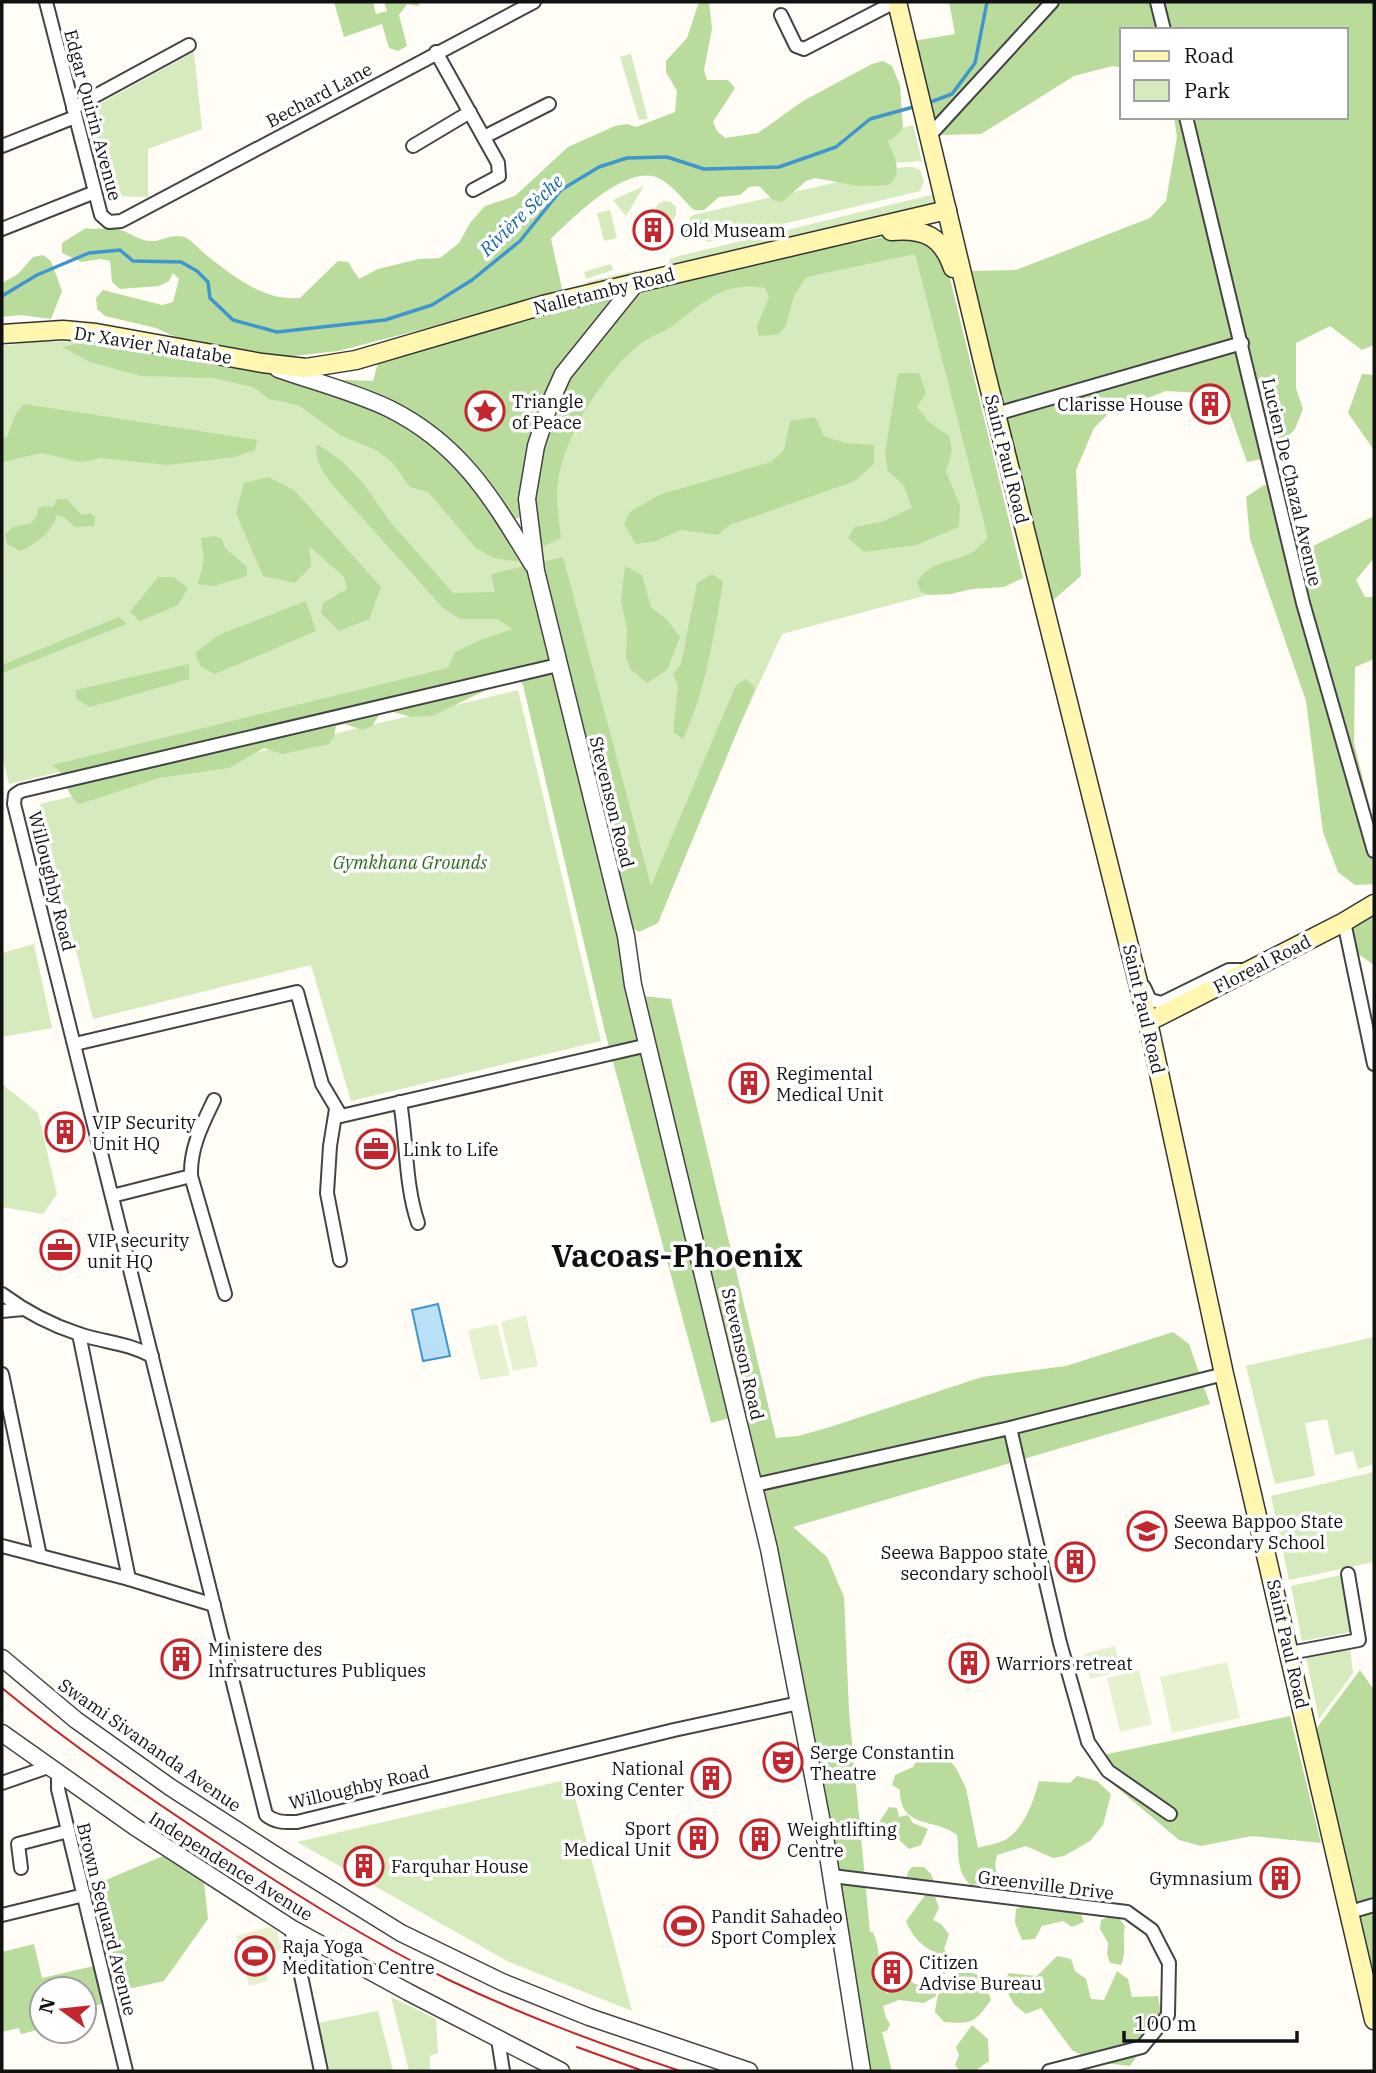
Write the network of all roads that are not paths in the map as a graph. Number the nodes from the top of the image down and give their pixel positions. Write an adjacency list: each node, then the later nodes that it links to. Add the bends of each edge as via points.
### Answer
1 (46, 2): 11 (street, Edgar Quirin Avenue)
2 (534, 2): 9 (street, Bechard Lane)
3 (896, 2): 6 (street, via 804,48 796,46); 14 (main road, Saint Paul Road)
4 (1052, 2): 14 (street)
5 (1157, 2): 7 (street)
6 (781, 15)
7 (1164, 28)
8 (189, 45): 11 (street)
9 (436, 52): 12 (street); 21 (street, Bechard Lane)
10 (549, 104): 15 (street)
11 (74, 112): 16 (street); 19 (street, Edgar Quirin Avenue)
12 (470, 112): 15 (street); 17 (street)
13 (1186, 119): 27 (street, Lucien De Chazal Avenue)
14 (930, 135): 20 (main road, Saint Paul Road)
15 (484, 137): 18 (street, via 500,172 496,179)
16 (2, 146)
17 (413, 146)
18 (473, 190)
19 (95, 192): 21 (street, Edgar Quirin Avenue, via 101,215 109,222); 22 (street)
20 (947, 210): 23 (main road, Nalletamby Road); 25 (main road, Saint Paul Road)
21 (121, 221)
22 (2, 229)
23 (798, 245): 24 (main road, Nalletamby Road); 25 (main road, via 918,231 939,241 947,253)
24 (637, 282): 28 (main road, Nalletamby Road, via 324,367); 30 (street, Stevenson Road, via 564,374 550,402 527,499)
25 (972, 313): 29 (main road, Saint Paul Road)
26 (2, 334): 28 (main road, Dr Xavier Natatabe, via 96,333)
27 (1242, 343): 29 (street); 32 (street, Lucien De Chazal Avenue, via 1303,603)
28 (262, 363): 30 (street, Stevenson Road, via 388,409 429,432 493,498)
29 (996, 414): 35 (main road, Saint Paul Road)
30 (536, 570): 31 (street, Stevenson Road)
31 (558, 664): 38 (street, Willoughby Road, via 21,790 14,804); 39 (street, Stevenson Road, via 626,936)
32 (1374, 852)
33 (1374, 904): 34 (main road, Floreal Road)
34 (1344, 922): 36 (main road, Floreal Road); 40 (street)
35 (1126, 935): 36 (street, via 1135,947 1145,993 1155,1003 1168,1002 1229,970); 37 (main road, Saint Paul Road)
36 (1251, 970): 37 (main road, Floreal Road)
37 (1148, 1022): 57 (main road, Saint Paul Road)
38 (75, 1045): 43 (street, via 297,992 322,1084); 45 (street, Willoughby Road)
39 (648, 1045): 42 (street); 59 (street, Stevenson Road)
40 (1374, 1065)
41 (214, 1100): 44 (street, via 190,1158)
42 (400, 1102): 43 (street, via 341,1116); 46 (street, via 411,1202)
43 (336, 1109): 47 (street, via 327,1193)
44 (191, 1176): 45 (street); 49 (street)
45 (112, 1195): 52 (street, Willoughby Road)
46 (418, 1223)
47 (340, 1260)
48 (2, 1294): 50 (street)
49 (225, 1294)
50 (23, 1309): 51 (street); 53 (street)
51 (2, 1311)
52 (142, 1325): 54 (street, via 126,1339); 55 (street, Willoughby Road)
53 (79, 1334): 54 (street); 63 (street)
54 (104, 1340): 55 (street, via 129,1344)
55 (152, 1356): 64 (street, Willoughby Road)
56 (2, 1374): 61 (street)
57 (1224, 1374): 58 (street); 65 (main road, Saint Paul Road)
58 (1010, 1427): 59 (street); 71 (street, via 1088,1742 1108,1771)
59 (755, 1485): 67 (street, Stevenson Road)
60 (2, 1546): 61 (street)
61 (40, 1556): 63 (street)
62 (1348, 1574): 65 (street, via 1359,1640)
63 (129, 1579): 64 (street)
64 (214, 1605): 67 (street, Willoughby Road, via 264,1807 272,1820 282,1822)
65 (1290, 1653): 77 (main road, Saint Paul Road)
66 (2, 1658): 86 (street, Swami Sivananda Avenue, via 76,1720 170,1787 401,1933 502,1982 589,2017)
67 (799, 1703): 74 (street, Stevenson Road)
68 (2, 1734): 69 (street, Independence Avenue)
69 (53, 1771): 70 (street); 72 (street, Brown Sequard Avenue); 79 (street, Independence Avenue)
70 (2, 1783)
71 (1170, 1814)
72 (68, 1831): 73 (street, via 18,1844); 75 (street, Brown Sequard Avenue)
73 (21, 1868)
74 (832, 1876): 87 (street, Stevenson Road); 88 (street, Greenville Drive, via 1127,1912 1152,1930 1168,1963 1168,2015 1142,2047)
75 (84, 1895): 78 (street); 82 (street, Brown Sequard Avenue)
76 (1374, 1905): 77 (street)
77 (1350, 1912): 80 (main road, Saint Paul Road)
78 (2, 1915)
79 (291, 1928): 81 (street, Independence Avenue); 83 (street)
80 (1374, 2020)
81 (498, 2039): 84 (street); 85 (street, Independence Avenue)
82 (126, 2071)
83 (321, 2071)
84 (503, 2071)
85 (561, 2071)
86 (749, 2071)
87 (862, 2071)
88 (1049, 2071)

